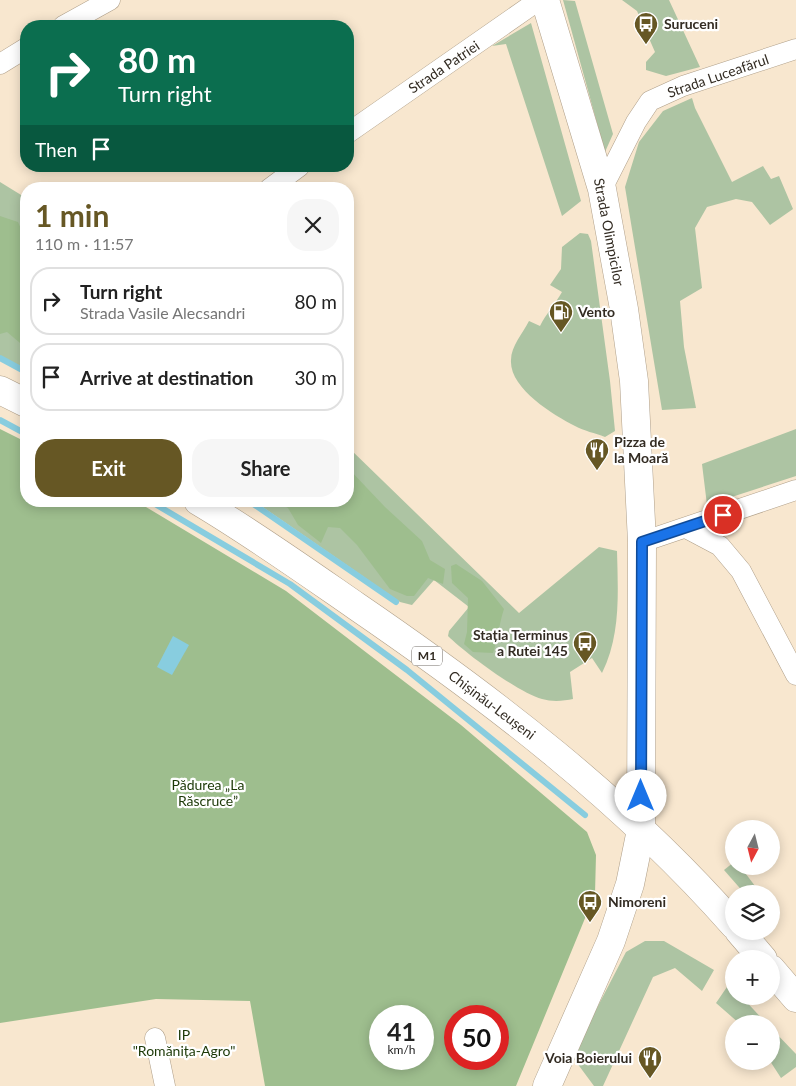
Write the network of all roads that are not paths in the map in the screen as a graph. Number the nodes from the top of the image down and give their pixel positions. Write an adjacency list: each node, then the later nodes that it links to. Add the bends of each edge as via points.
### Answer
1 (110, 0): 4 (street)
2 (539, 0): 8 (street, Strada Patriei)
3 (545, 0): 11 (main road, Strada Olimpicilor)
4 (74, 20)
5 (796, 49): 11 (street, Strada Luceafărul, via 683,86 650,101)
6 (20, 52): 7 (street)
7 (0, 64)
8 (354, 129)
9 (292, 172): 10 (street)
10 (278, 182)
11 (602, 189): 17 (main road, Strada Olimpicilor, via 634,381)
12 (0, 390): 13 (main road)
13 (20, 400)
14 (796, 490): 16 (street)
15 (207, 507): 19 (main road, Chișinău-Leușeni / M1, via 297,565 472,688 554,752)
16 (686, 528): 17 (street); 18 (street, via 720,546 741,571)
17 (642, 542): 19 (main road, Strada Olimpicilor)
18 (796, 675)
19 (641, 830): 20 (main road, Chișinău-Leușeni / M1); 27 (main road, Strada Olimpicilor, via 630,884 611,941)
20 (725, 916)
21 (746, 940): 22 (main road)
22 (755, 950)
23 (780, 979): 24 (main road)
24 (796, 998)
25 (155, 1038): 26 (street)
26 (165, 1086)
27 (547, 1086)

